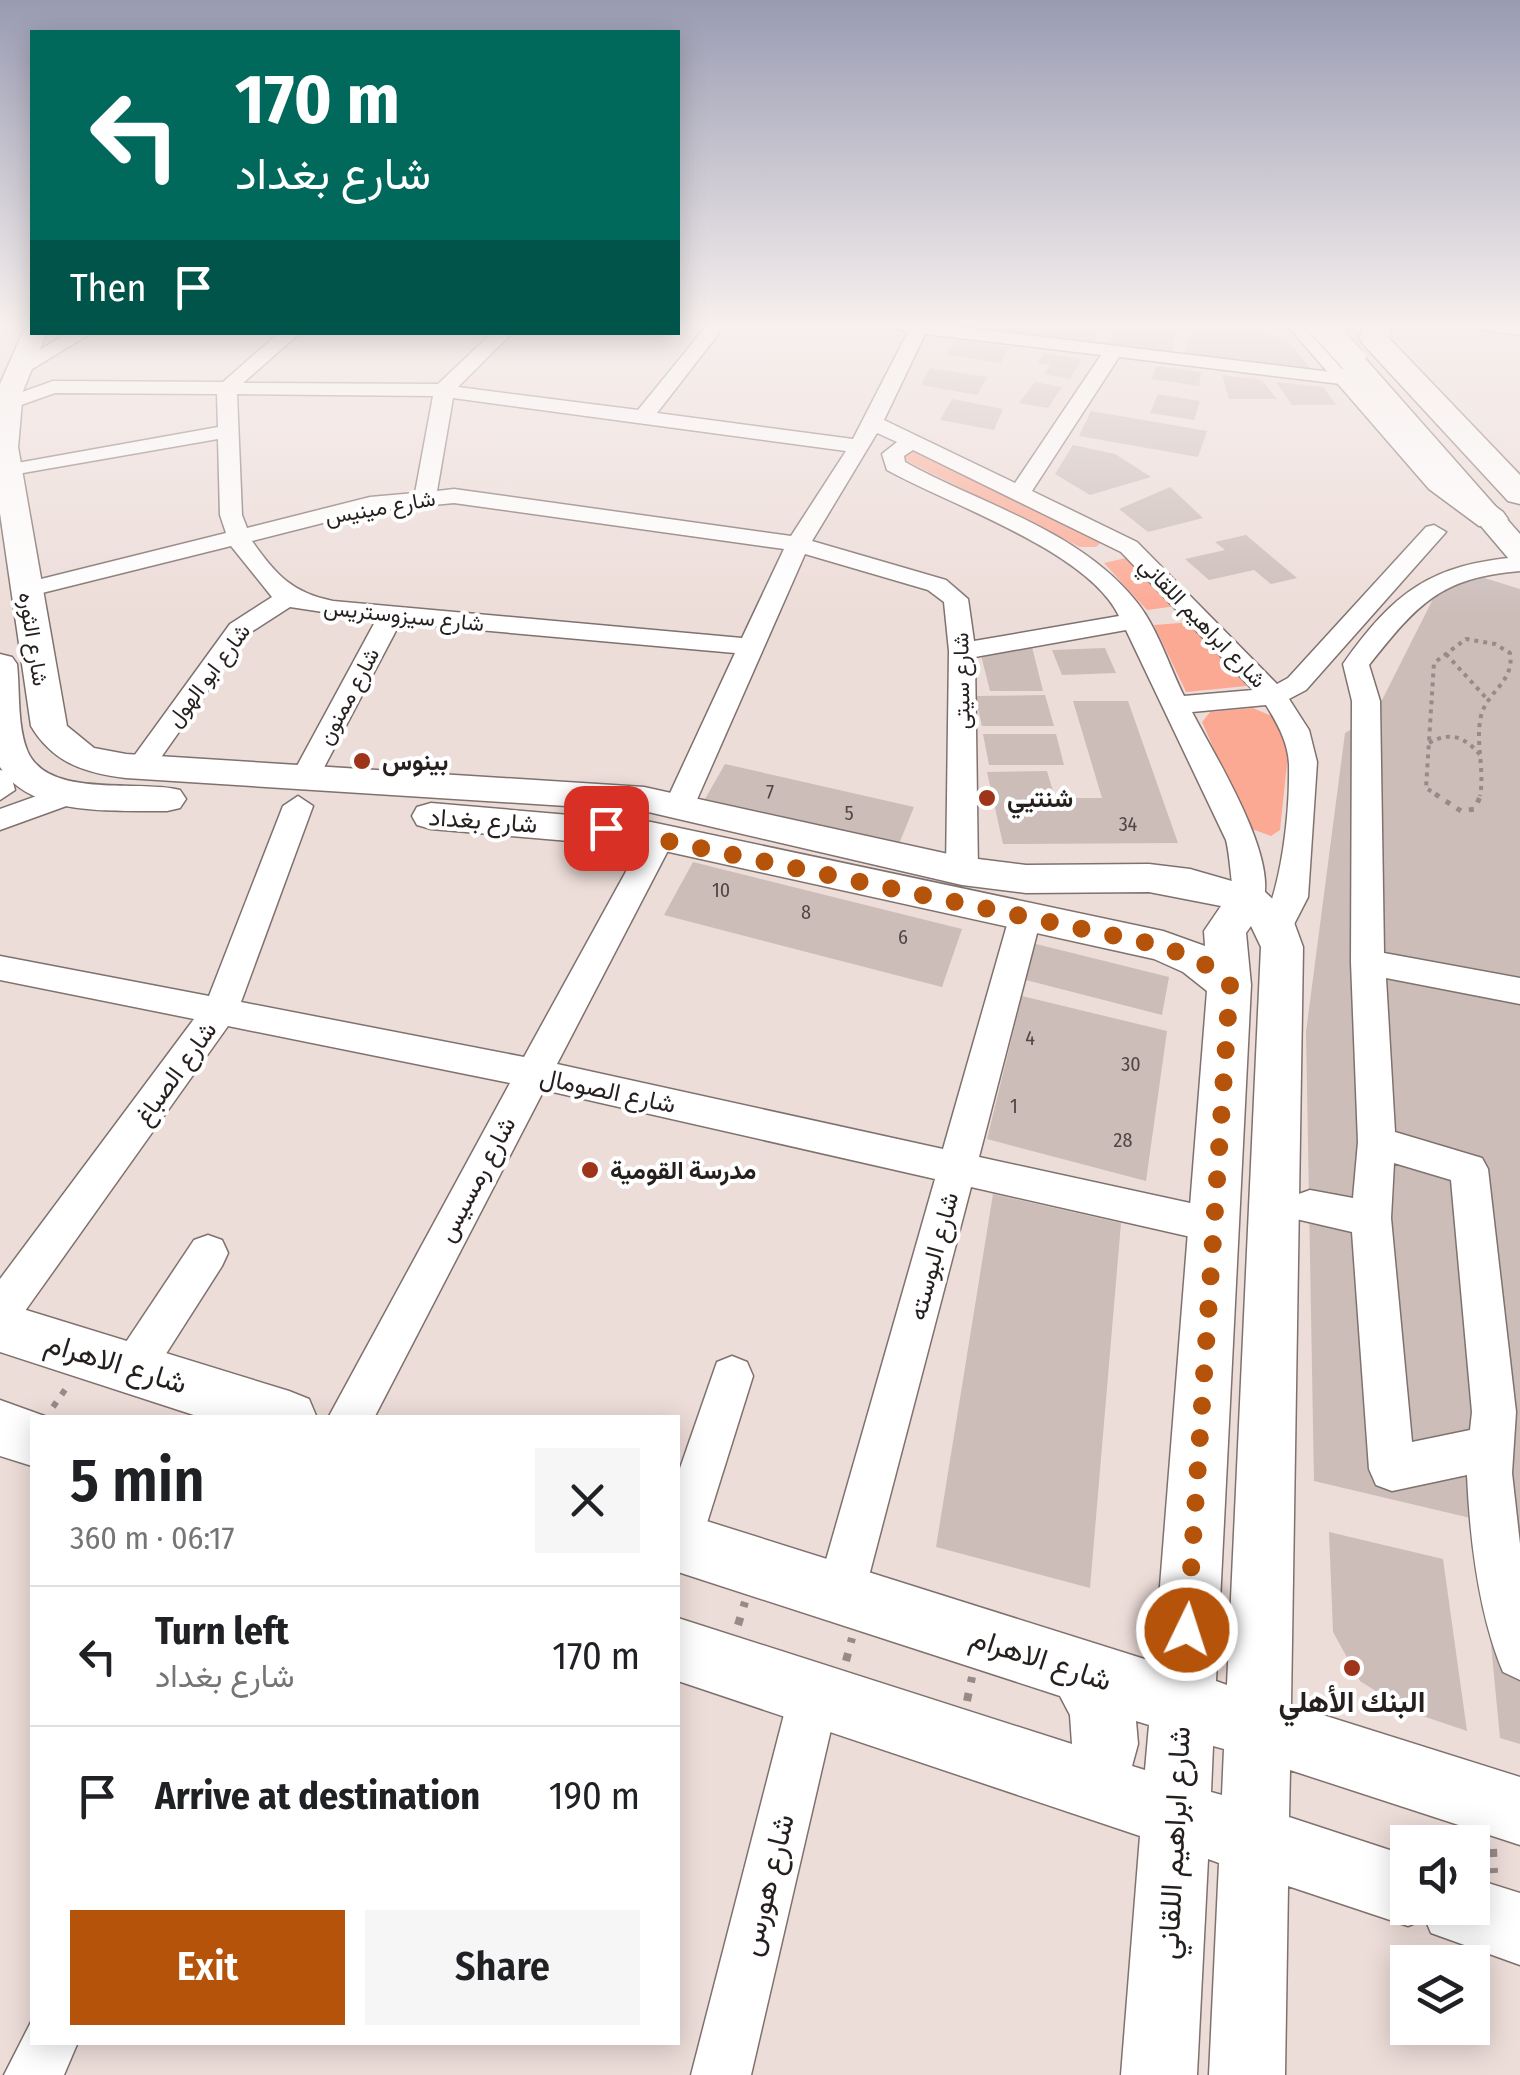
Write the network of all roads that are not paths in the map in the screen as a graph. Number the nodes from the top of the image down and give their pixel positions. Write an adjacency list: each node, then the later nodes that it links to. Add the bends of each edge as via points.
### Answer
1 (7, 421): 13 (main road, شارع الثوره)
2 (228, 421): 10 (street, شارع سيزوستريس)
3 (439, 421): 16 (street)
4 (673, 421): 12 (street, شارع ابراهيم اللقاني)
5 (1067, 421): 15 (street)
6 (1387, 421): 19 (highway, via 1441,482)
7 (1404, 421): 19 (main road, bridge)
8 (1459, 421): 14 (highway)
9 (872, 422): 11 (street, شارع ابراهيم اللقاني); 12 (street, شارع رمسيس)
10 (228, 432): 13 (street); 18 (street, شارع سيزوستريس)
11 (913, 441): 15 (street, شارع ابراهيم اللقاني); 22 (street, شارع ابراهيم اللقاني, via 892,454 900,468)
12 (857, 451): 20 (street, شارع رمسيس); 27 (street, شارع ابراهيم اللقاني, via 1056,554)
13 (6, 472): 23 (main road, شارع الثوره)
14 (1514, 481)
15 (1020, 492): 21 (street, شارع ابراهيم اللقاني)
16 (425, 497): 18 (street, شارع مينيس); 20 (street, شارع مينيس, via 490,498)
17 (1434, 532): 31 (street)
18 (238, 538): 23 (street, شارع مينيس); 24 (street, شارع سيزوستريس)
19 (1513, 539): 32 (street, via 1426,584 1356,664)
20 (798, 544): 28 (street, شارع رمسيس); 29 (street, شارع سيتى, via 947,590 957,602)
21 (1129, 546): 22 (street); 26 (street, شارع ابراهيم اللقاني)
22 (1083, 562): 27 (street, شارع ابراهيم اللقاني, via 1116,592)
23 (26, 590): 36 (main road, شارع الثوره, via 52,733 80,756)
24 (289, 598): 25 (street, شارع سيزوستريس); 36 (street, شارع ابو الهول, via 240,629)
25 (392, 614): 28 (street, شارع سيزوستريس); 38 (street, شارع ممنون)
26 (1196, 615): 27 (street); 33 (street, شارع ابراهيم اللقاني)
27 (1131, 623): 29 (street); 34 (street, شارع ابراهيم اللقاني); 45 (street, شارع ابراهيم اللقاني)
28 (752, 647): 41 (street, شارع رمسيس)
29 (962, 650): 43 (street, شارع سيتى)
30 (0, 664): 35 (main road, شارع الثوره)
31 (1313, 667): 32 (street); 33 (street)
32 (1364, 690): 48 (street)
33 (1274, 696): 34 (street); 42 (street, شارع ابراهيم اللقاني, via 1302,756)
34 (1179, 705): 45 (street, شارع ابراهيم اللقاني)
35 (2, 758): 37 (street); 39 (main road, via 12,757 27,774)
36 (140, 767): 38 (main road, شارع بغداد)
37 (0, 790)
38 (301, 792): 39 (main road, شارع بغداد); 41 (main road, شارع بغداد); 52 (street, شارع الصباغ)
39 (73, 793): 40 (street)
40 (0, 820)
41 (670, 820): 43 (main road, شارع بغداد); 46 (main road, شارع بغداد); 53 (street, شارع رمسيس)
42 (1296, 856): 45 (street); 45 (street, شارع ابراهيم اللقاني, via 1290,908)
43 (962, 871): 44 (main road, شارع بغداد)
44 (1052, 879): 45 (main road, شارع بغداد, via 1148,878); 47 (main road, via 1080,893 1170,904 1185,928)
45 (1249, 907): 50 (main road, شارع ابراهيم اللقاني); 77 (main road, شارع ابراهيم اللقاني)
46 (1025, 918): 47 (main road, شارع بغداد); 55 (street, شارع البوسته)
47 (1163, 946): 50 (main road, شارع بغداد, via 1206,965)
48 (1368, 962): 51 (street); 54 (street)
49 (0, 968): 52 (street, شارع الصومال)
50 (1230, 985): 58 (main road, شارع ابراهيم اللقاني)
51 (1520, 991)
52 (221, 1009): 53 (street, شارع الصومال); 60 (street, شارع الصباغ)
53 (532, 1073): 55 (street, شارع الصومال); 65 (street, شارع رمسيس)
54 (1377, 1142): 57 (street); 68 (street, via 1469,1169 1494,1412)
55 (957, 1167): 58 (street, شارع الصومال); 71 (street, شارع البوسته)
56 (1310, 1207): 57 (street)
57 (1371, 1218): 68 (street, via 1392,1469)
58 (1213, 1225): 76 (main road, شارع ابراهيم اللقاني)
59 (208, 1253): 62 (street)
60 (0, 1312)
61 (0, 1326): 62 (main road, شارع الاهرام)
62 (133, 1368): 64 (main road, شارع الاهرام)
63 (732, 1376): 69 (street)
64 (280, 1415)
65 (352, 1415)
66 (0, 1428): 67 (main road)
67 (30, 1437)
68 (1488, 1448): 72 (street, via 1496,1558)
69 (680, 1536)
70 (680, 1543): 71 (main road, شارع الاهرام)
71 (850, 1598): 74 (main road, شارع الاهرام)
72 (1520, 1655)
73 (702, 1659): 75 (main road)
74 (1082, 1672): 76 (main road, شارع الاهرام); 78 (main road, via 1107,1732 1098,1772)
75 (825, 1699): 78 (main road); 85 (street, شارع هورس)
76 (1182, 1704): 77 (main road, شارع الاهرام); 80 (main road, شارع ابراهيم اللقاني)
77 (1258, 1728): 79 (main road, شارع الاهرام); 81 (main road, شارع ابراهيم اللقاني)
78 (1085, 1786): 80 (main road)
79 (1505, 1807)
80 (1176, 1816): 81 (main road); 86 (main road, شارع ابراهيم اللقاني)
81 (1255, 1841): 82 (main road); 87 (main road, شارع ابراهيم اللقاني)
82 (1390, 1886)
83 (48, 2045): 84 (street)
84 (34, 2075)
85 (721, 2075)
86 (1159, 2075)
87 (1247, 2075)

